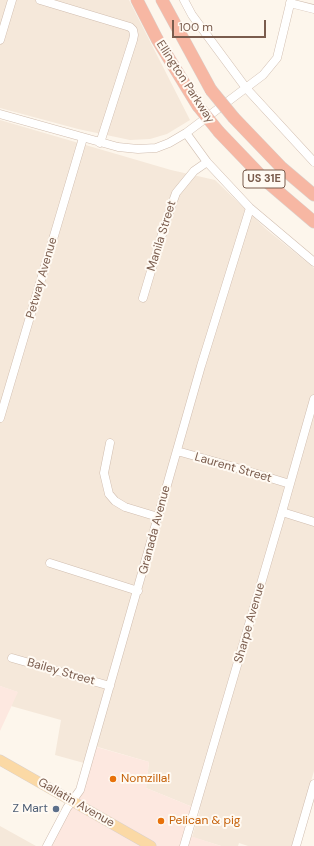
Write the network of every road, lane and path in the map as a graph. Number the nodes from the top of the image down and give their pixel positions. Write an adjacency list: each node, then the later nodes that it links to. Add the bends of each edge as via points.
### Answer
1 (12, 0): 8 (street)
2 (40, 0): 13 (street, via 133,30 133,40)
3 (136, 0): 18 (highway, Ellington Parkway / US 31E, bridge, via 198,106 266,181)
4 (162, 0): 16 (highway, Ellington Parkway / US 31E, bridge, via 211,90 281,167)
5 (184, 0): 9 (street, via 192,15)
6 (291, 1): 7 (street); 9 (street, via 277,58 263,75)
7 (314, 9)
8 (0, 40)
9 (246, 88): 11 (street); 15 (street)
10 (0, 114): 12 (street)
11 (186, 133): 13 (street, via 156,148 138,150); 14 (street)
12 (83, 138): 13 (street); 22 (street, Petway Avenue)
13 (100, 143)
14 (207, 162): 17 (street); 20 (street, Manila Street, via 194,171 176,193)
15 (314, 162)
16 (314, 195)
17 (250, 208): 19 (street); 24 (street, Granada Avenue)
18 (314, 222)
19 (314, 262)
20 (143, 298)
21 (314, 399): 25 (street, Sharpe Avenue)
22 (0, 418)
23 (110, 443): 27 (street, via 104,473 109,494 125,506)
24 (177, 451): 25 (street, Laurent Street); 27 (street, Granada Avenue)
25 (290, 484): 26 (street, Sharpe Avenue)
26 (282, 512): 28 (street); 38 (street, Sharpe Avenue)
27 (158, 517): 30 (street, Granada Avenue)
28 (314, 522)
29 (50, 563): 30 (street)
30 (138, 591): 32 (street, Granada Avenue)
31 (12, 658): 32 (street, Bailey Street)
32 (110, 686): 35 (street, Granada Avenue, via 80,790)
33 (0, 760): 35 (main road, Gallatin Avenue)
34 (314, 784): 39 (street)
35 (73, 801): 36 (street, Granada Avenue); 37 (main road, Gallatin Avenue)
36 (46, 846)
37 (151, 846)
38 (184, 846)
39 (296, 846)

